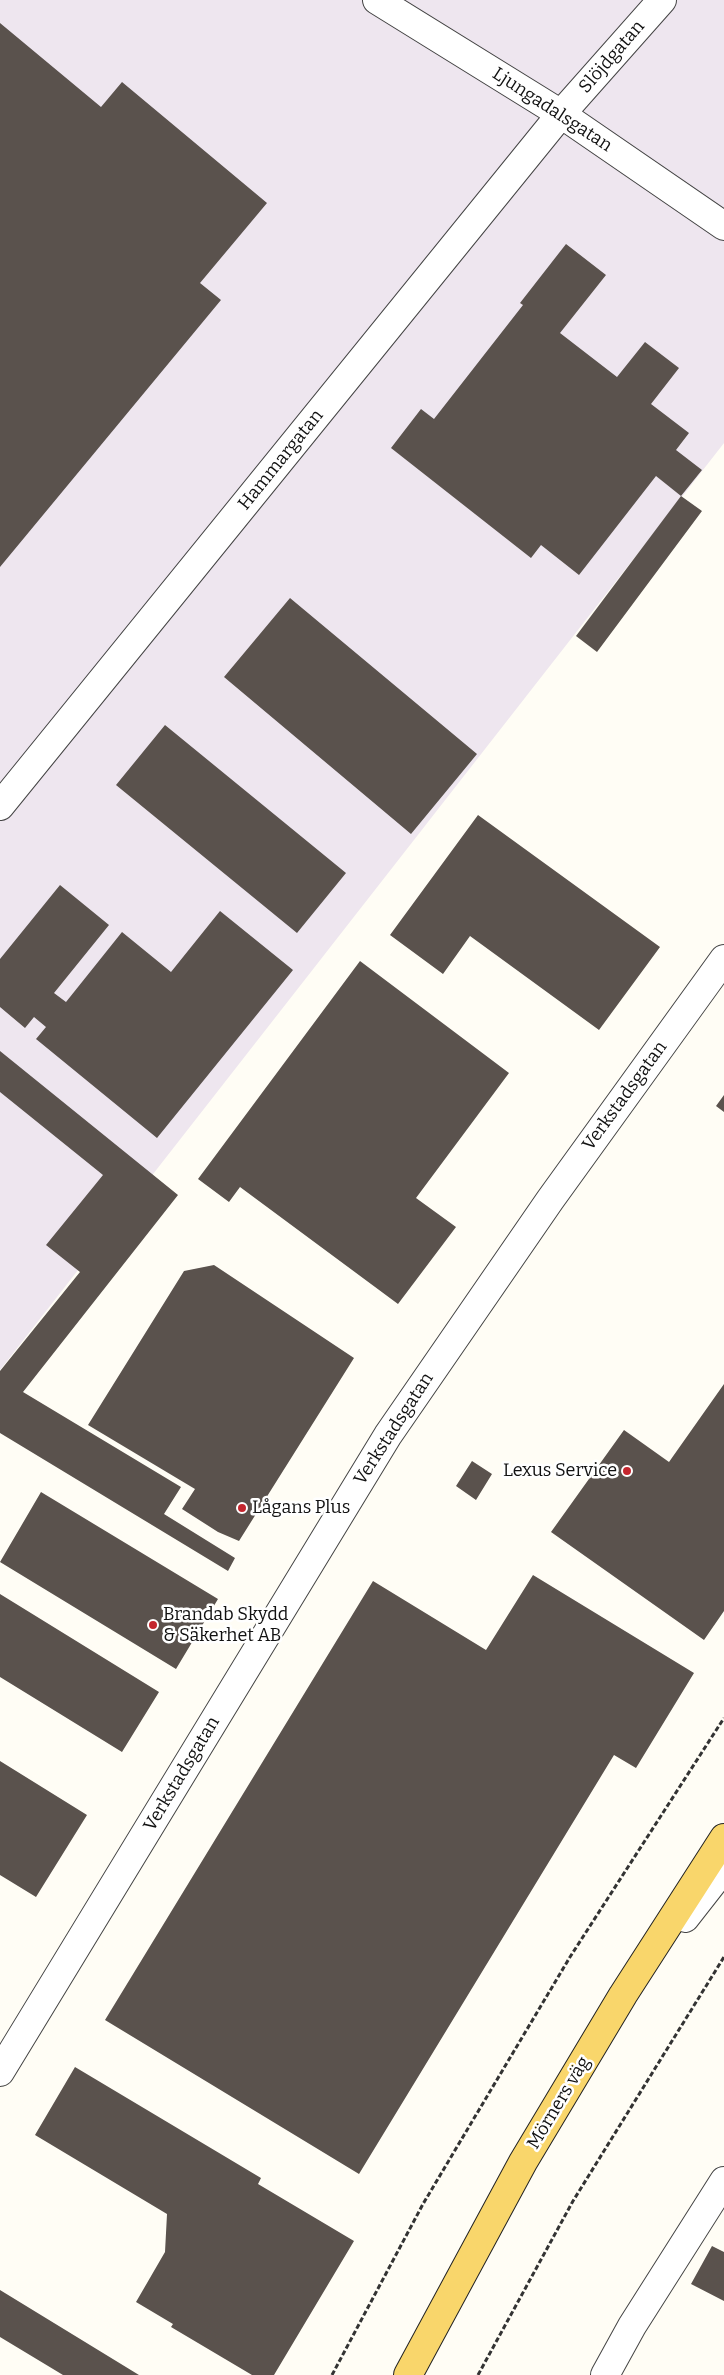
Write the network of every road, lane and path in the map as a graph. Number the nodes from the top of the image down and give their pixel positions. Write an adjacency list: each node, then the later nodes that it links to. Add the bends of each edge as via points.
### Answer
1 (377, 0): 3 (street, Ljungadalsgatan)
2 (662, 0): 3 (street, Slöjdgatan)
3 (561, 114): 4 (street, Ljungadalsgatan); 5 (street, Hammargatan)
4 (724, 226)
5 (0, 806)
6 (724, 958): 12 (street, Verkstadsgatan, via 550,1200 388,1435)
7 (724, 1718): 14 (path, via 570,1958 438,2179)
8 (724, 1838): 11 (main road, Mörners väg)
9 (724, 1868): 11 (street)
10 (724, 1956): 16 (path, via 573,2202)
11 (623, 1995): 15 (main road, Mörners väg, via 523,2162)
12 (0, 2072)
13 (724, 2181): 17 (street, via 632,2326)
14 (332, 2375)
15 (408, 2375)
16 (478, 2375)
17 (605, 2375)

